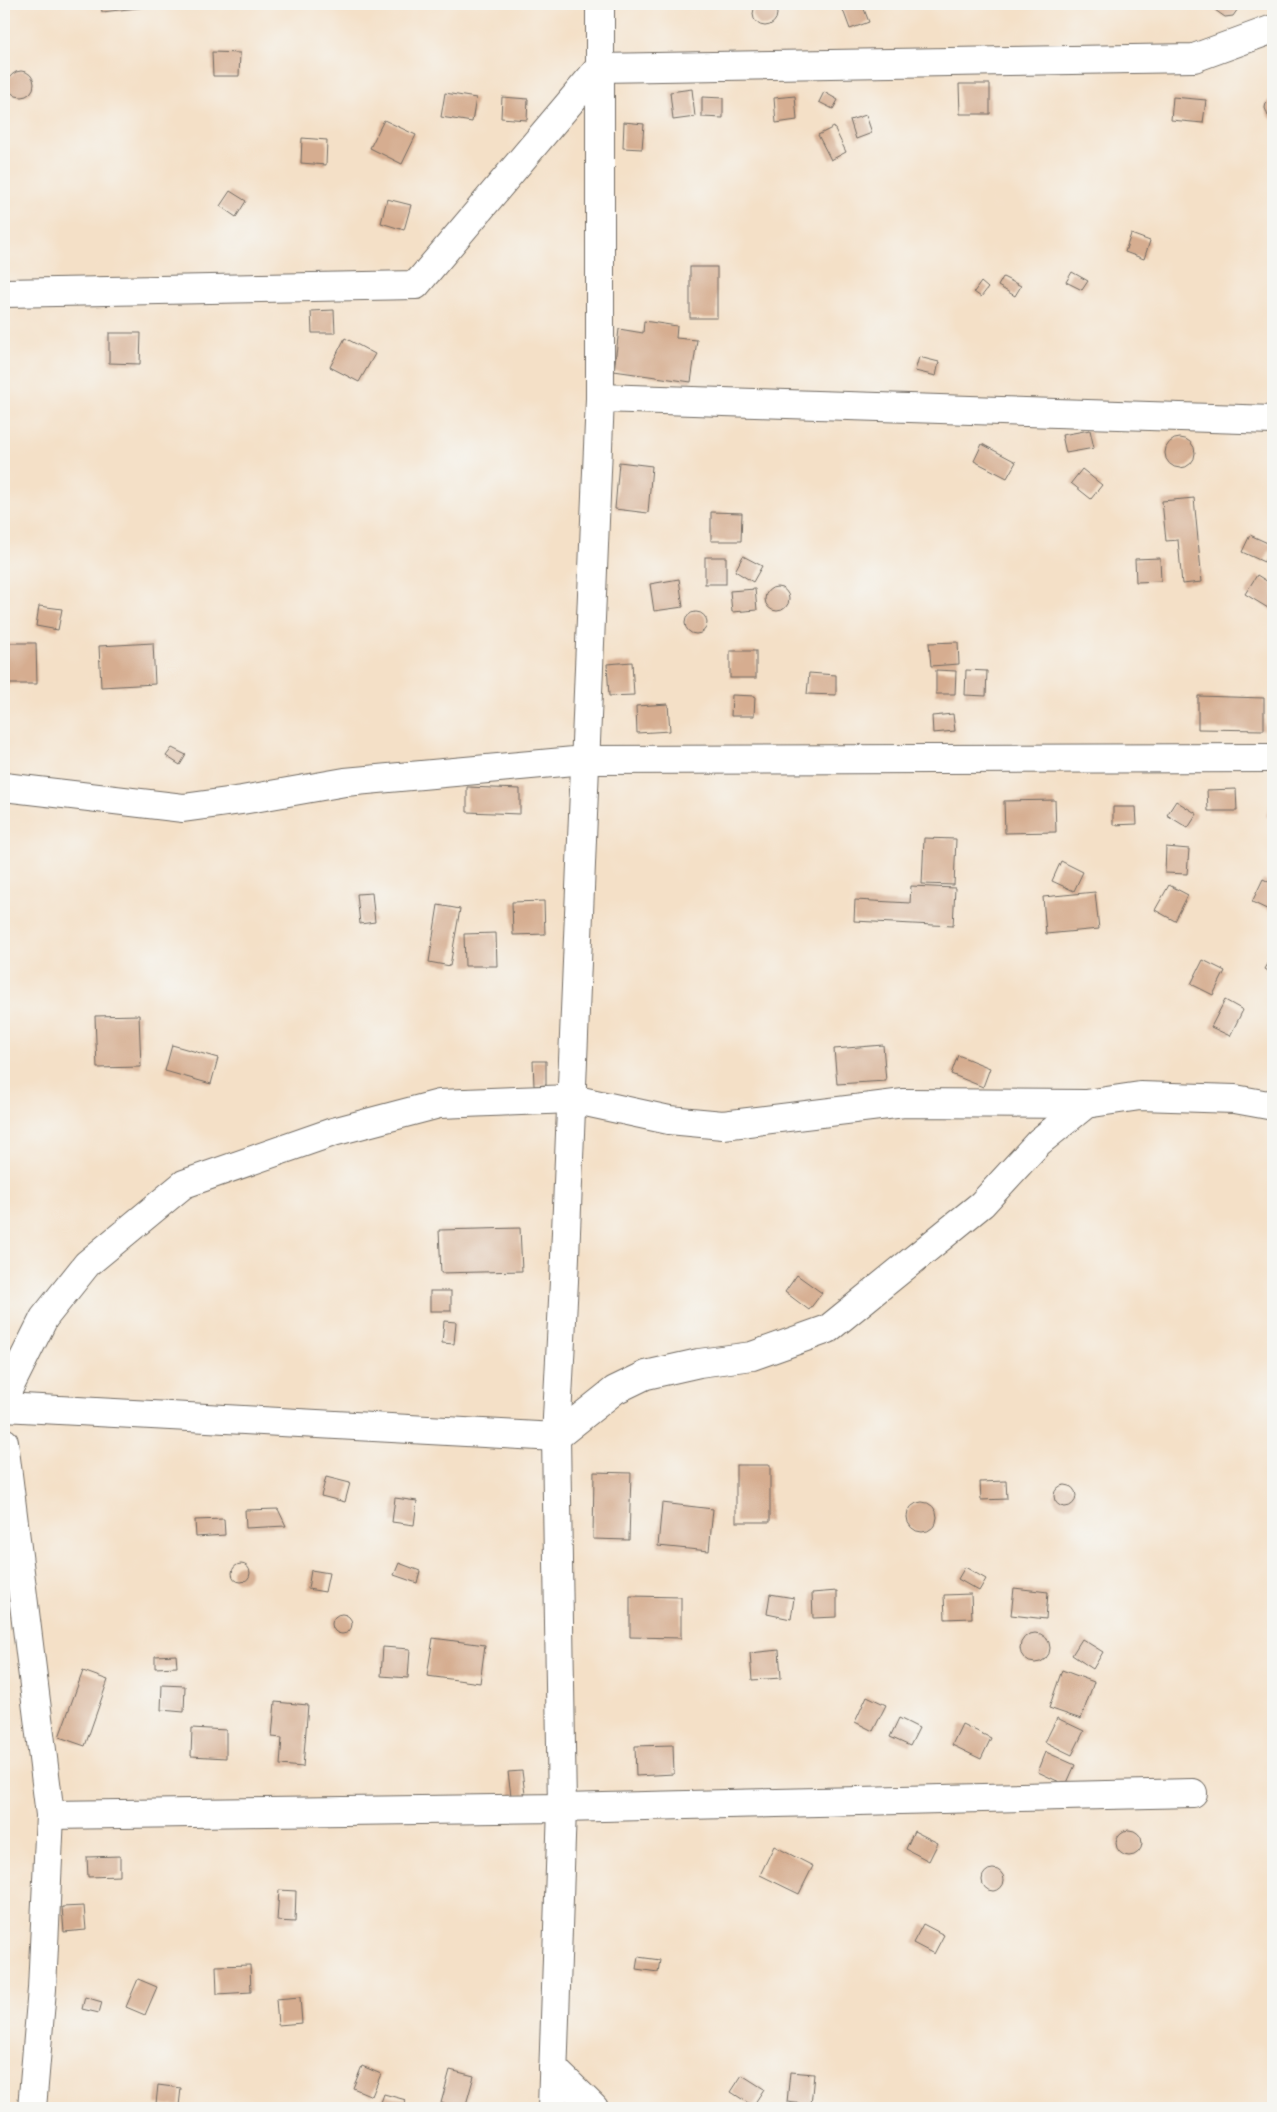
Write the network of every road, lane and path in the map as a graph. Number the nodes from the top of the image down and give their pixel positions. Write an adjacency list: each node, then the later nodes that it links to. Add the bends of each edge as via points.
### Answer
1 (600, 4): 3 (street)
2 (1273, 29): 3 (street, via 1194,58)
3 (599, 68): 4 (street, via 416,285); 5 (street)
4 (4, 293)
5 (600, 398): 6 (street); 8 (street)
6 (1273, 420)
7 (1273, 758): 8 (street)
8 (585, 760): 9 (street, via 345,782 183,808); 10 (street)
9 (4, 787)
10 (572, 1099): 12 (street, via 669,1120 723,1125 904,1103); 13 (street, via 439,1104 333,1132 184,1184 87,1264 44,1318); 15 (street)
11 (1273, 1103): 12 (street, via 1140,1096)
12 (1086, 1104): 15 (street, via 1039,1142 982,1204 828,1329 752,1356 646,1375 615,1390)
13 (4, 1398)
14 (4, 1407): 15 (street)
15 (556, 1437): 18 (street)
16 (4, 1442): 19 (street)
17 (1193, 1794): 18 (street)
18 (562, 1808): 19 (street); 20 (street)
19 (50, 1816): 21 (street, via 42,1989)
20 (553, 2068): 22 (street); 23 (street)
21 (32, 2108)
22 (552, 2108)
23 (594, 2108)

